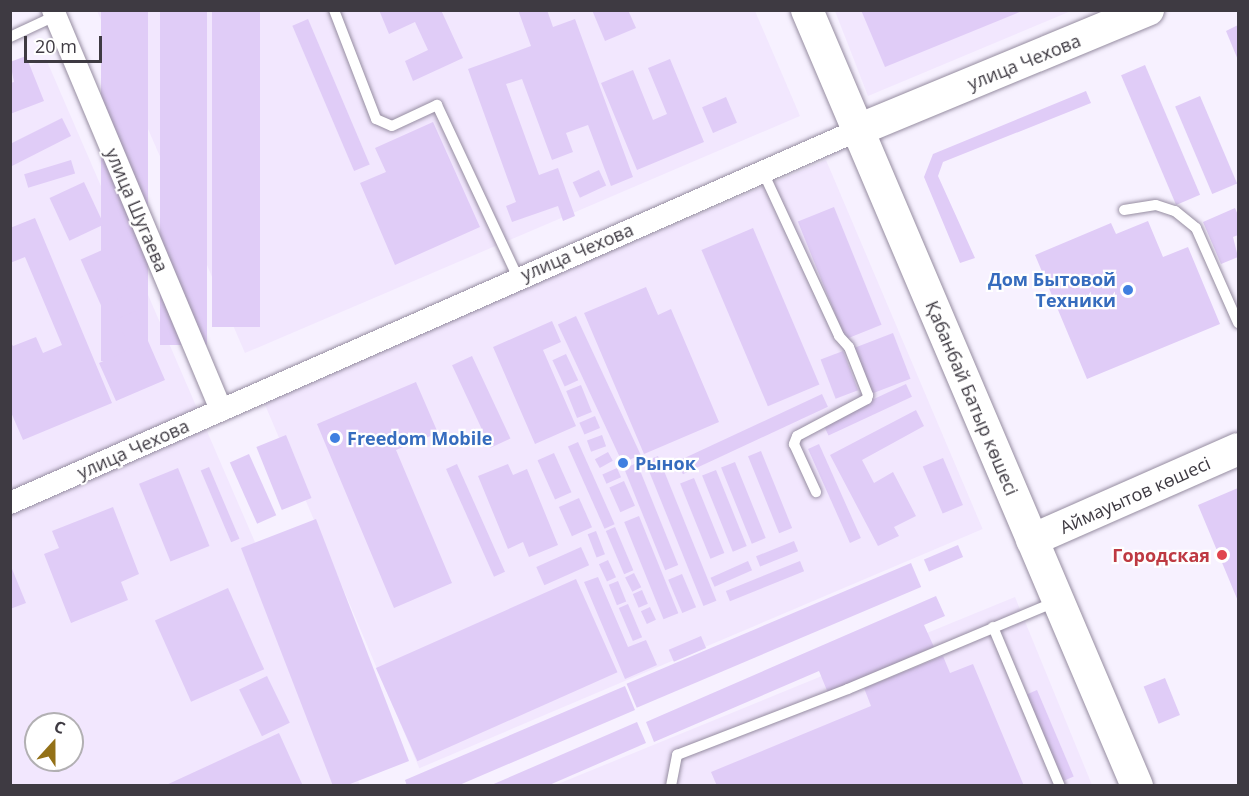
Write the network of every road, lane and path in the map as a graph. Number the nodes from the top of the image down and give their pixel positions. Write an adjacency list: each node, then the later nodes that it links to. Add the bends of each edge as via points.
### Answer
1 (334, 10): 9 (lane, via 376,119 392,126 437,105)
2 (807, 10): 6 (main road, Қабанбай Батыр көшесі)
3 (1148, 10): 6 (main road, улица Чехова)
4 (54, 13): 5 (lane); 11 (street, улица Шугаева)
5 (10, 37)
6 (858, 130): 7 (street, улица Чехова); 15 (main road, Қабанбай Батыр көшесі)
7 (763, 172): 9 (street, улица Чехова); 13 (lane, via 839,336 849,347 868,395 797,436 794,444)
8 (1124, 210): 10 (lane, via 1156,205 1188,220 1196,228)
9 (518, 278): 11 (street, улица Чехова)
10 (1239, 323)
11 (221, 410): 14 (street, улица Чехова)
12 (1239, 449): 15 (main road, Аймауытов көшесі)
13 (816, 492)
14 (10, 503)
15 (1032, 540): 16 (main road, Қабанбай Батыр көшесі)
16 (1058, 601): 17 (lane); 20 (main road, Қабанбай Батыр көшесі)
17 (993, 627): 18 (lane, via 848,689 677,755); 19 (lane)
18 (671, 786)
19 (1060, 786)
20 (1137, 786)

